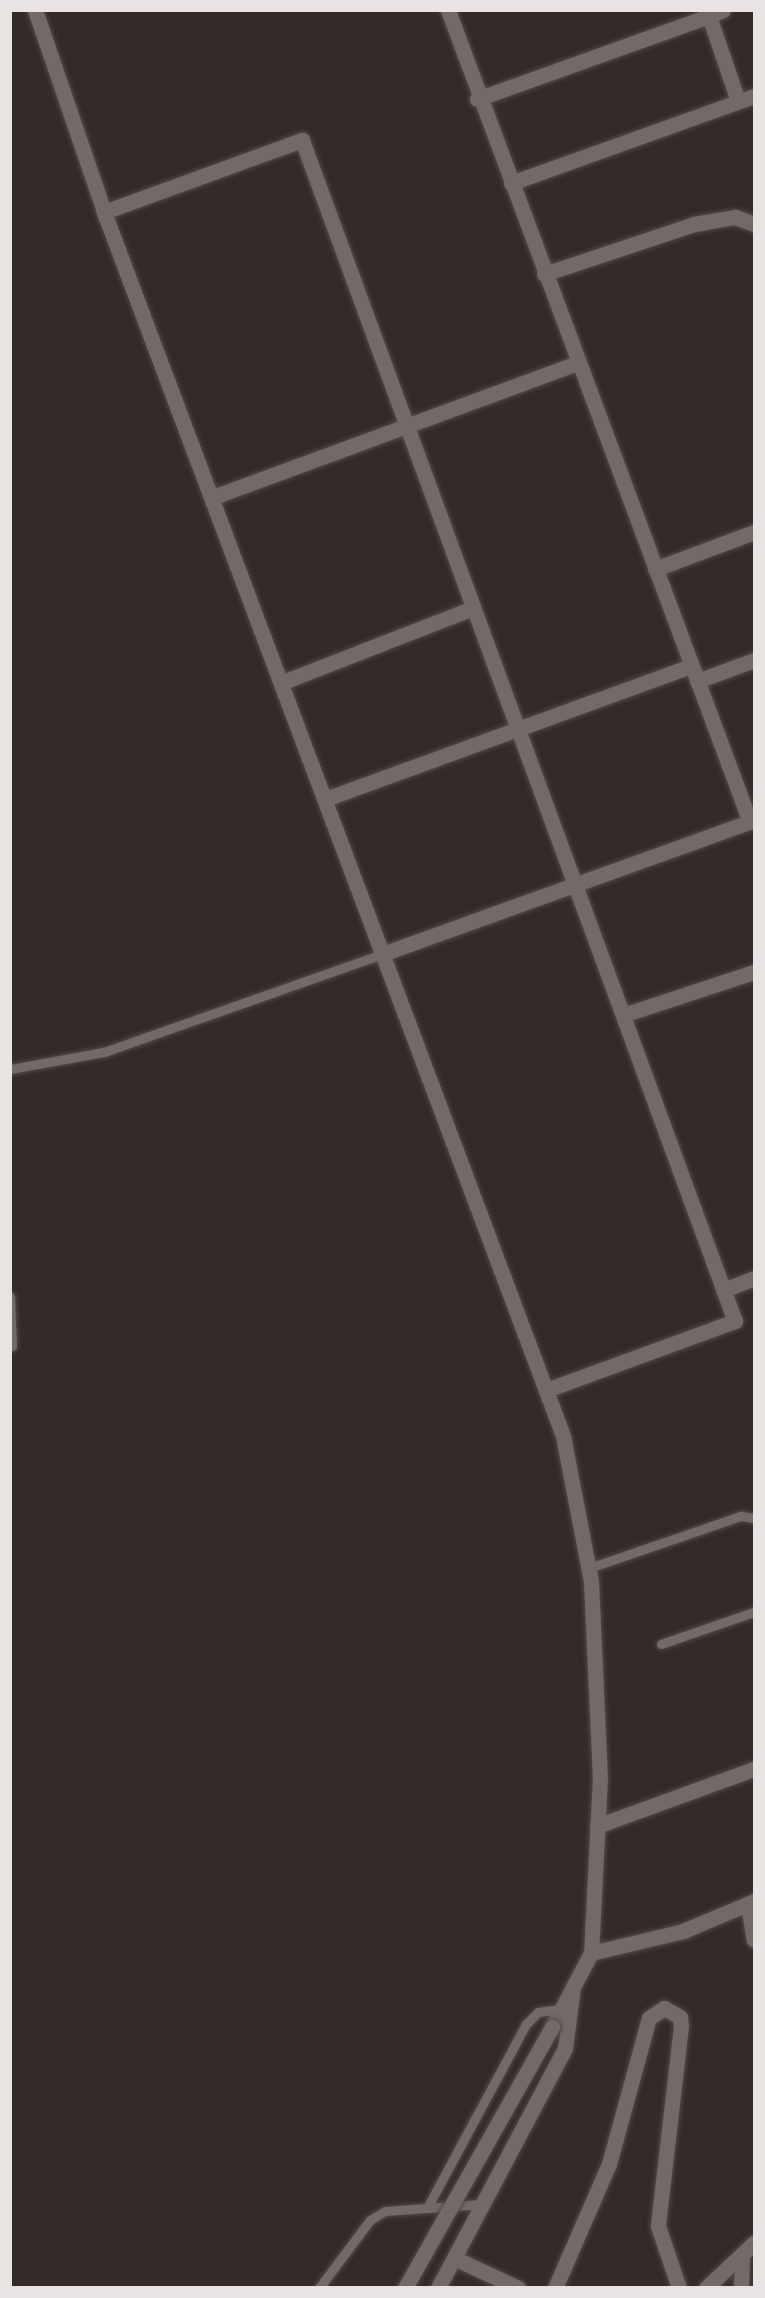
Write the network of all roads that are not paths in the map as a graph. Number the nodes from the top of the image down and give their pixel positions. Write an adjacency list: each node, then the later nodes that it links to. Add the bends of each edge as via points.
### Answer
1 (35, 10): 8 (street)
2 (448, 10): 5 (street)
3 (716, 13): 5 (street); 6 (street)
4 (754, 96): 6 (street)
5 (477, 99): 7 (street)
6 (738, 101): 7 (street)
7 (510, 183): 10 (street)
8 (104, 212): 12 (street, via 302,140); 13 (street)
9 (754, 224): 10 (street, via 735,217 694,224)
10 (544, 274): 11 (street)
11 (577, 363): 12 (street); 15 (street)
12 (407, 426): 13 (street); 16 (street)
13 (213, 497): 20 (street)
14 (754, 531): 15 (street)
15 (655, 569): 18 (street)
16 (473, 608): 20 (street); 21 (street)
17 (754, 660): 19 (street)
18 (691, 666): 19 (street); 21 (street)
19 (697, 681): 23 (street)
20 (283, 682): 22 (street)
21 (518, 729): 22 (street); 24 (street)
22 (328, 798): 25 (street)
23 (752, 821): 24 (street)
24 (575, 885): 25 (street); 27 (street)
25 (385, 953): 28 (lane, via 104,1052); 33 (street)
26 (754, 972): 27 (street)
27 (623, 1015): 30 (street)
28 (10, 1069)
29 (754, 1278): 30 (street)
30 (723, 1290): 33 (street, via 735,1321)
31 (10, 1297): 32 (lane)
32 (12, 1346)
33 (546, 1390): 35 (street, via 563,1436)
34 (754, 1518): 35 (lane, via 741,1516)
35 (589, 1568): 39 (street, via 600,1777)
36 (754, 1612): 37 (lane)
37 (661, 1644)
38 (754, 1769): 39 (street)
39 (597, 1826): 42 (street)
40 (751, 1903): 41 (street); 42 (street, via 683,1931)
41 (754, 1940)
42 (591, 1953): 43 (street)
43 (573, 1987): 44 (street); 45 (street, via 565,2048)
44 (562, 2009): 46 (lane, via 538,2012 526,2024); 51 (street, bridge)
45 (482, 2204): 46 (lane); 49 (street)
46 (427, 2208): 50 (lane, via 385,2211 370,2220)
47 (754, 2243): 48 (street)
48 (742, 2254): 56 (street); 57 (street)
49 (454, 2258): 52 (street); 53 (street)
50 (319, 2288)
51 (405, 2288)
52 (438, 2288)
53 (518, 2288)
54 (555, 2288): 55 (street, via 609,2164 649,2019 664,2008 680,2017 681,2026 658,2226)
55 (679, 2288)
56 (706, 2288)
57 (741, 2288)

